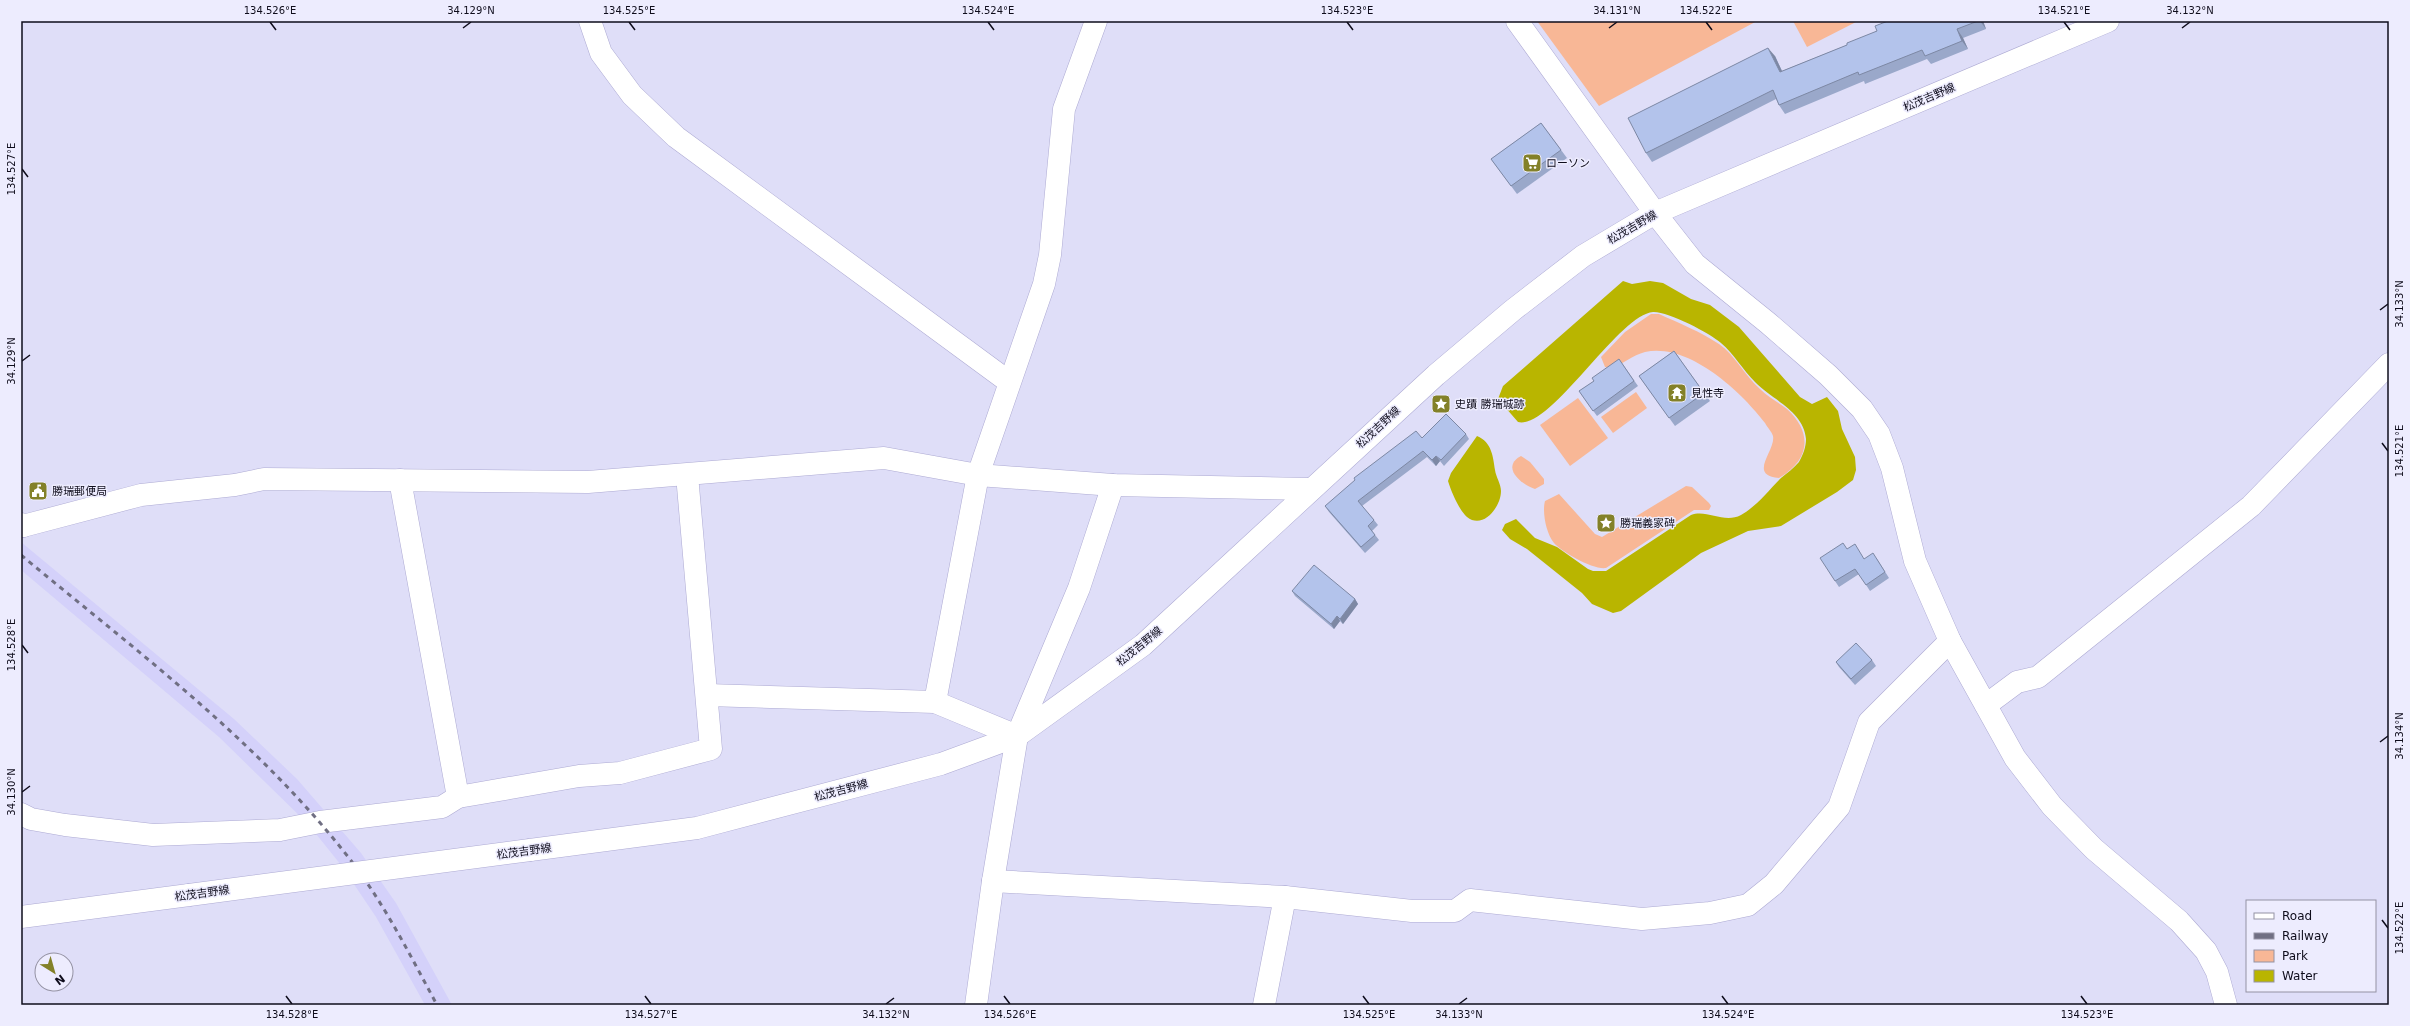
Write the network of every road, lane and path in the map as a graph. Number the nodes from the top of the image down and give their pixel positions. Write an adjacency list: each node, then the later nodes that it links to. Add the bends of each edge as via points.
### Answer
1 (590, 21): 7 (street, via 601,53 632,95 676,137)
2 (1096, 21): 7 (street, via 1064,108 1050,255 1044,284)
3 (1517, 21): 5 (street)
4 (2108, 21): 5 (street, 松茂吉野線)
5 (1655, 213): 12 (street, 松茂吉野線, via 1583,256 1513,310 1436,375); 14 (street, via 1695,264 1828,375 1862,409 1879,434 1892,468 1915,561)
6 (2389, 364): 17 (street, via 2251,506 2038,677 2017,682)
7 (1009, 382): 9 (street)
8 (688, 475): 9 (street, via 884,458); 10 (street, via 588,482); 15 (street)
9 (978, 475): 11 (street); 16 (street)
10 (400, 480): 13 (street, via 264,479 235,485 141,495); 19 (street)
11 (1113, 485): 12 (street); 18 (street, via 1079,588)
12 (1311, 489): 18 (street, 松茂吉野線, via 1143,645)
13 (22, 526)
14 (1950, 641): 17 (street); 22 (street, via 1869,722 1839,807 1774,884 1748,905 1710,913 1642,919 1470,900 1455,911 1426,911)
15 (706, 695): 16 (street); 19 (street, via 711,749 620,773 579,776)
16 (935, 702): 18 (street)
17 (1986, 705): 26 (street, via 2015,758 2052,806 2094,849 2179,921 2206,951 2217,972)
18 (1017, 736): 21 (street); 23 (street, 松茂吉野線, bridge, via 942,764 697,828)
19 (458, 797): 20 (street, via 442,807 327,821 280,830 222,833 153,835 65,825 31,819)
20 (21, 814)
21 (993, 881): 22 (street); 24 (street)
22 (1285, 897): 25 (street)
23 (21, 917)
24 (976, 1005)
25 (1264, 1005)
26 (2226, 1005)

